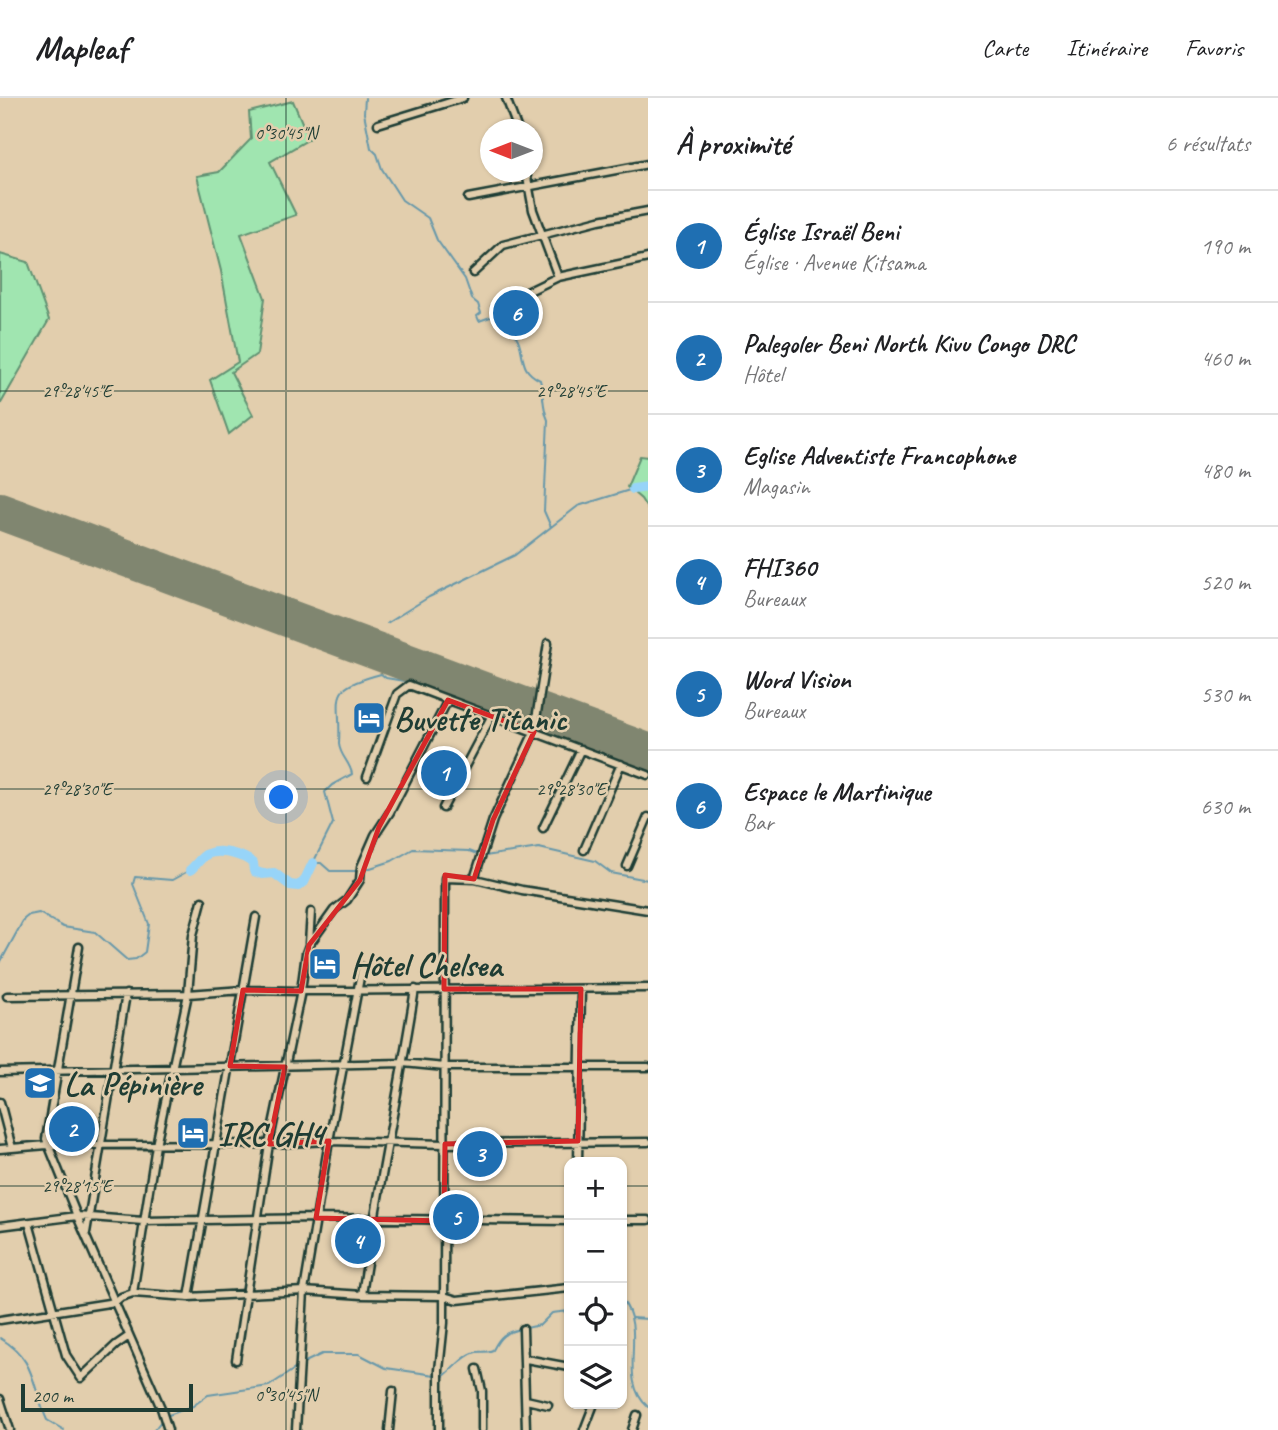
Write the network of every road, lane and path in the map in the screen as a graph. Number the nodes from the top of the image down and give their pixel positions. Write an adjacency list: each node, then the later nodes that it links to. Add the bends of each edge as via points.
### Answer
1 (463, 98): 4 (street)
2 (506, 98): 3 (street)
3 (514, 119)
4 (378, 124)
5 (648, 164): 7 (street)
6 (527, 182): 7 (street)
7 (528, 186): 8 (street); 10 (street)
8 (468, 198)
9 (648, 211): 10 (street)
10 (540, 235): 12 (street, via 503,245); 13 (street)
11 (648, 258): 13 (street)
12 (473, 273)
13 (558, 278): 14 (street)
14 (496, 307)
15 (548, 643): 18 (street)
16 (448, 700): 17 (street); 22 (street, via 405,686); 33 (street, via 379,827 360,880)
17 (491, 716): 18 (street); 23 (street)
18 (534, 732): 19 (street); 28 (street, via 493,820)
19 (581, 749): 20 (street); 25 (street)
20 (621, 764): 21 (street); 26 (street)
21 (648, 775)
22 (367, 777)
23 (443, 808)
24 (648, 817): 27 (street)
25 (544, 828)
26 (584, 850)
27 (627, 866)
28 (474, 879): 30 (street); 38 (street, via 445,878)
29 (202, 901): 43 (street, via 193,935)
30 (648, 910)
31 (311, 912): 33 (street)
32 (256, 917): 40 (street)
33 (309, 945): 42 (street)
34 (79, 947): 45 (street)
35 (362, 967): 41 (street)
36 (648, 988): 39 (street)
37 (415, 989): 38 (street); 41 (street); 47 (street)
38 (444, 989): 39 (street); 51 (street)
39 (582, 989): 54 (street)
40 (243, 990): 42 (street); 43 (street); 48 (street)
41 (357, 991): 42 (street); 49 (street)
42 (301, 992): 50 (street)
43 (188, 993): 44 (street); 53 (street)
44 (126, 994): 45 (street); 56 (street)
45 (72, 995): 46 (street); 55 (street)
46 (7, 996)
47 (404, 1063): 49 (street); 51 (street); 60 (street)
48 (230, 1066): 50 (street); 53 (street); 63 (street)
49 (343, 1066): 50 (street); 59 (street)
50 (285, 1067): 64 (street)
51 (445, 1067): 54 (street); 65 (street)
52 (648, 1067): 54 (street)
53 (172, 1068): 56 (street); 67 (street)
54 (581, 1068): 61 (street)
55 (57, 1070): 56 (street); 57 (street); 66 (street)
56 (113, 1071): 68 (street)
57 (0, 1072)
58 (0, 1102): 69 (street)
59 (329, 1141): 60 (street); 64 (street); 73 (street)
60 (387, 1141): 65 (street); 77 (street)
61 (578, 1141): 62 (street); 65 (street); 71 (street)
62 (648, 1142)
63 (214, 1144): 64 (street); 67 (street); 75 (street)
64 (269, 1144): 76 (street)
65 (445, 1144): 81 (street)
66 (47, 1145): 68 (street); 69 (street); 72 (street)
67 (156, 1145): 68 (street); 80 (street)
68 (99, 1146): 74 (street)
69 (12, 1148): 70 (street)
70 (0, 1149)
71 (578, 1157)
72 (77, 1216): 74 (street); 83 (street); 85 (street)
73 (316, 1218): 76 (street); 77 (street); 87 (street)
74 (87, 1219): 80 (street); 85 (street)
75 (201, 1219): 76 (street); 80 (street); 92 (street)
76 (259, 1219): 89 (street)
77 (373, 1219): 81 (street); 90 (street)
78 (627, 1220): 79 (street)
79 (648, 1220)
80 (143, 1221): 88 (street)
81 (444, 1221): 82 (street); 91 (street)
82 (564, 1221)
83 (29, 1223): 84 (street); 94 (street)
84 (0, 1226)
85 (86, 1235): 93 (street)
86 (564, 1289): 91 (street, via 457,1300)
87 (304, 1292): 89 (street); 90 (street); 110 (street)
88 (133, 1293): 92 (street); 93 (street)
89 (247, 1295): 92 (street); 99 (street)
90 (362, 1295): 91 (street)
91 (444, 1296): 112 (street)
92 (189, 1297)
93 (115, 1302): 94 (street); 97 (street)
94 (54, 1311): 95 (street); 97 (street, via 66,1355 81,1378)
95 (0, 1320)
96 (523, 1329): 98 (street)
97 (129, 1336): 109 (street)
98 (526, 1359): 100 (street); 104 (street)
99 (236, 1360)
100 (564, 1366)
101 (477, 1369): 113 (street)
102 (393, 1391): 111 (street)
103 (0, 1399): 108 (street)
104 (526, 1400): 105 (street); 114 (street)
105 (548, 1405)
106 (592, 1409): 115 (street)
107 (637, 1415): 116 (street)
108 (10, 1430)
109 (168, 1430)
110 (296, 1430)
111 (388, 1430)
112 (439, 1430)
113 (482, 1430)
114 (526, 1430)
115 (583, 1430)
116 (632, 1430)

